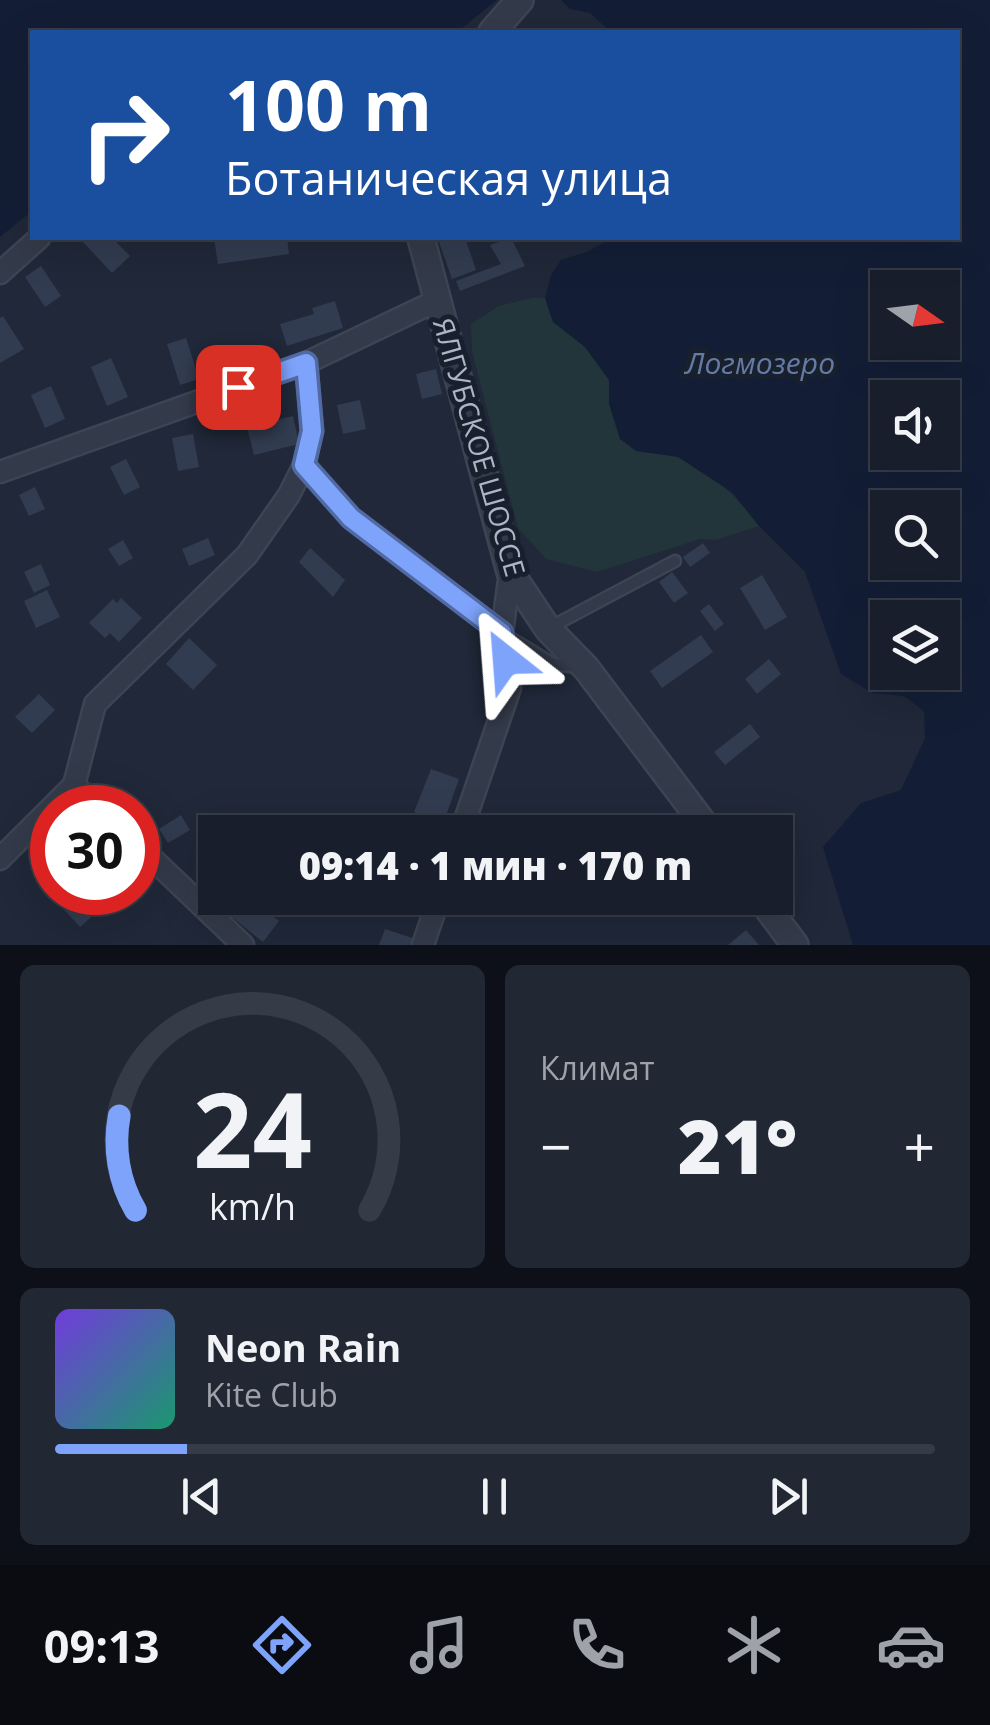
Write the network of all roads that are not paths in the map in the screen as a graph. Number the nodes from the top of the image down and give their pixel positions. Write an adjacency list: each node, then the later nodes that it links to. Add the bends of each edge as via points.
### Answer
1 (520, 0): 2 (street)
2 (494, 30)
3 (37, 240): 5 (street)
4 (422, 240): 6 (street, ЯЛГУБСКОЕ ШОССЕ)
5 (0, 273)
6 (438, 300): 7 (street); 11 (street, ЯЛГУБСКОЕ ШОССЕ)
7 (306, 363): 8 (street, via 312,431); 9 (street)
8 (304, 465): 13 (lane, via 351,518); 15 (street, via 247,555 95,704)
9 (0, 472)
10 (675, 561): 12 (lane)
11 (510, 572): 12 (street, ЯЛГУБСКОЕ ШОССЕ); 13 (street)
12 (548, 629): 14 (street, ЯЛГУБСКОЕ ШОССЕ)
13 (502, 633): 14 (lane, via 553,664); 16 (street, via 510,688)
14 (586, 668): 17 (street, ЯЛГУБСКОЕ ШОССЕ)
15 (74, 784): 18 (street)
16 (467, 815)
17 (697, 815)
18 (4, 848)
19 (160, 866): 22 (street)
20 (433, 915): 23 (street)
21 (773, 915): 24 (street)
22 (243, 945)
23 (423, 945)
24 (796, 945)

